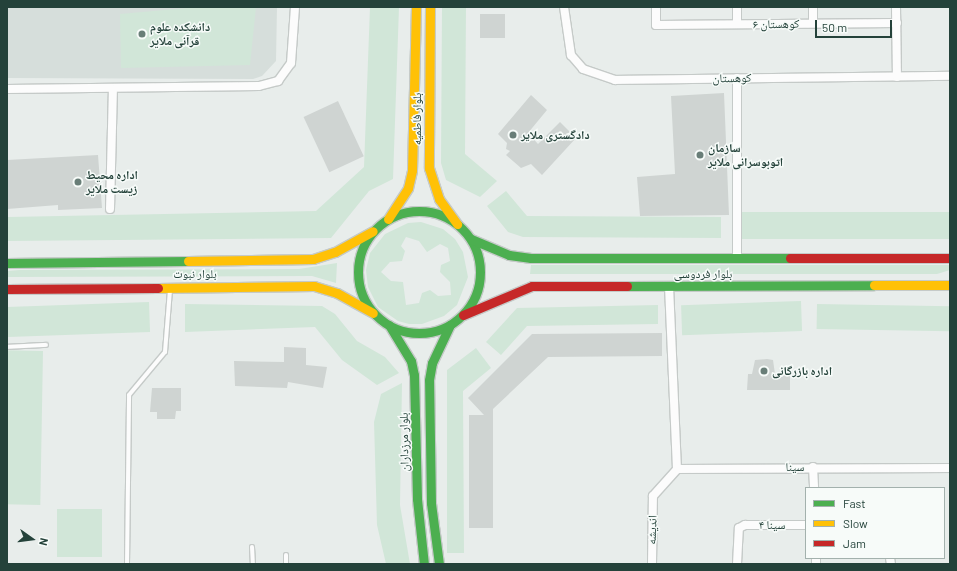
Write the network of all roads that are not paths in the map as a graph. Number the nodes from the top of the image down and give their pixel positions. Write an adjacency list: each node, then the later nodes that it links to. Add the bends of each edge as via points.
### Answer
1 (295, 7): 16 (street, via 294,50 290,63 278,81 259,86 214,89)
2 (416, 7): 18 (main road, بلوار فاطمیه, via 412,170 408,188)
3 (430, 7): 19 (main road, بلوار فاطمیه, via 429,168 439,199)
4 (564, 7): 14 (street, کوهستان, via 571,55 583,69 594,75 615,80)
5 (656, 7): 11 (street, کوهستان ۶, via 656,25)
6 (737, 7): 11 (street)
7 (813, 7): 9 (street)
8 (896, 7): 10 (street)
9 (813, 23): 10 (street, کوهستان ۶); 11 (street, کوهستان ۶)
10 (896, 23): 12 (street)
11 (737, 24)
12 (897, 76): 13 (street, کوهستان); 14 (street, کوهستان)
13 (950, 76)
14 (737, 78): 22 (street)
15 (7, 89): 16 (street)
16 (113, 89): 17 (street)
17 (110, 209)
18 (388, 219): 19 (main road, via 402,213 431,212); 20 (main road)
19 (457, 224): 21 (main road)
20 (376, 229): 24 (main road, بلوار نبوت, via 335,252 313,259); 30 (main road, via 361,252 358,279 362,293)
21 (471, 239): 22 (main road, بلوار فردوسی, via 509,256 531,258); 29 (main road, via 480,270 472,302)
22 (737, 258): 23 (main road, بلوار فردوسی)
23 (950, 258)
24 (7, 263)
25 (950, 285): 27 (main road, بلوار فردوسی)
26 (171, 286): 28 (main road, بلوار نبوت); 30 (main road, بلوار نبوت, via 314,286 337,293); 42 (lane, via 165,352 129,395)
27 (668, 286): 29 (main road, بلوار فردوسی, via 532,286); 37 (street)
28 (7, 289)
29 (462, 315): 32 (main road)
30 (376, 316): 31 (main road)
31 (389, 325): 32 (main road, via 420,333); 45 (main road, بلوار مرزداران, via 411,361 414,375 417,499)
32 (450, 325): 46 (main road, via 432,363 429,380 431,503)
33 (46, 345): 34 (lane)
34 (7, 347)
35 (814, 467): 36 (street, سینا); 37 (street, سینا); 38 (street)
36 (950, 468)
37 (677, 469): 47 (street, اندیشه, via 653,496)
38 (814, 487)
39 (805, 525): 48 (street, سینا ۴, via 745,525 739,528)
40 (252, 547): 43 (lane)
41 (286, 555): 44 (lane)
42 (127, 564)
43 (253, 564)
44 (286, 564)
45 (424, 564)
46 (439, 564)
47 (652, 564)
48 (737, 564)

